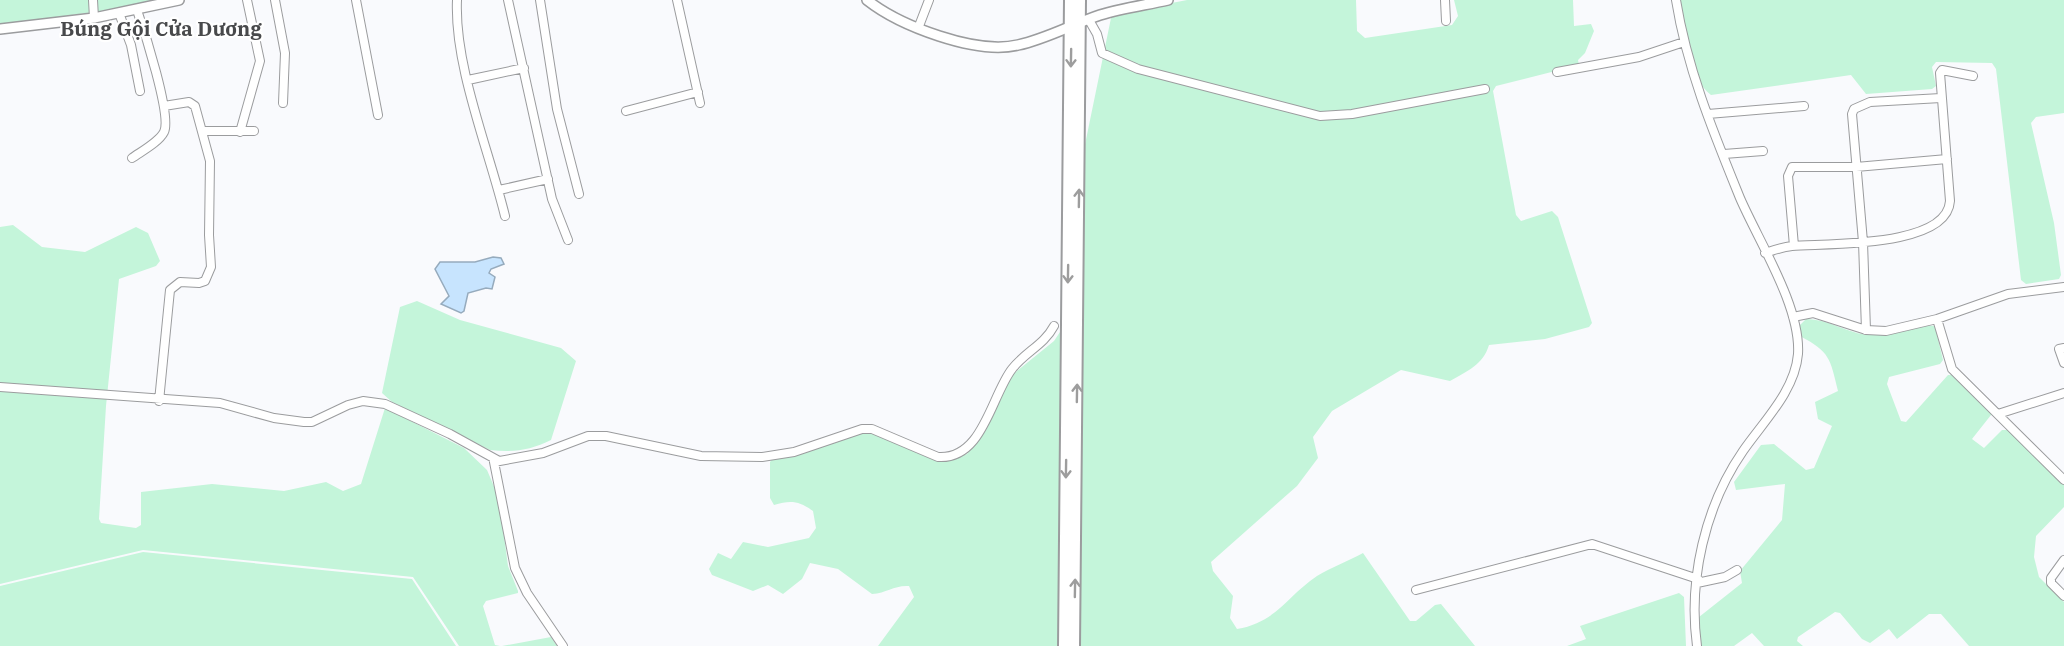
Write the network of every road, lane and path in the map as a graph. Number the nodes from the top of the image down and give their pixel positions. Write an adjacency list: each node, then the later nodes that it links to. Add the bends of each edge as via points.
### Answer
1 (93, 0): 19 (street)
2 (247, 0): 41 (street, via 260,61)
3 (275, 0): 33 (street, via 285,53)
4 (357, 0): 39 (street)
5 (457, 0): 28 (street, via 456,27)
6 (508, 0): 25 (street)
7 (540, 0): 50 (street, via 557,109)
8 (677, 0): 31 (street)
9 (867, 0): 22 (street, via 896,18)
10 (930, 0): 22 (street)
11 (1070, 0): 21 (main road)
12 (1080, 0): 21 (main road)
13 (1168, 0): 21 (street)
14 (1445, 0): 20 (street)
15 (1676, 0): 24 (street)
16 (173, 1): 17 (street)
17 (137, 10): 18 (street); 35 (street)
18 (119, 13): 19 (street); 30 (street, via 131,45)
19 (94, 18): 23 (street)
20 (1446, 21)
21 (1080, 23): 22 (street, via 1017,46 985,46 955,40); 29 (street, via 1097,34 1102,53 1116,61 1320,116 1352,114); 75 (main road, one-way to 75); 76 (main road, one-way to 21)
22 (919, 26)
23 (0, 29)
24 (1684, 42): 26 (street, via 1639,57); 38 (street)
25 (524, 68): 28 (street); 48 (street)
26 (1557, 72)
27 (1973, 76): 32 (street, via 1942,70)
28 (468, 80): 49 (street)
29 (1485, 89)
30 (140, 90)
31 (698, 92): 34 (street); 37 (street)
32 (1941, 98): 46 (street); 47 (street, via 1870,102 1854,109)
33 (283, 103)
34 (700, 103)
35 (164, 106): 40 (street, via 193,103); 45 (street, via 165,130)
36 (1804, 106): 38 (street)
37 (626, 111)
38 (1708, 114): 44 (street)
39 (378, 115)
40 (202, 131): 41 (street); 65 (street, via 210,161 208,235 212,267 205,281 180,282 170,290)
41 (240, 132): 42 (street)
42 (254, 132)
43 (1763, 152): 44 (street)
44 (1724, 154): 55 (street)
45 (132, 158)
46 (1947, 159): 47 (street); 53 (street, via 1950,201 1946,213 1911,236)
47 (1856, 167): 53 (street); 54 (street, via 1789,170)
48 (548, 179): 49 (street); 52 (street)
49 (499, 190): 51 (street)
50 (579, 194)
51 (505, 216)
52 (568, 240)
53 (1863, 242): 54 (street); 60 (street)
54 (1794, 246): 55 (street)
55 (1765, 253): 57 (street)
56 (2064, 287): 58 (street, via 2008,294)
57 (1793, 317): 60 (street, via 1813,313); 71 (street, via 1798,354 1794,374 1741,453 1707,522)
58 (1937, 319): 60 (street, via 1897,329); 66 (street, via 1952,369)
59 (1054, 326): 67 (street, via 1040,346 1013,367 973,440 947,457 872,429 862,429 794,452 762,457 701,456 588,436 543,453)
60 (1866, 330)
61 (2064, 348): 62 (street, via 2059,349)
62 (2064, 363)
63 (0, 387): 65 (street)
64 (2064, 393): 66 (street)
65 (159, 401): 67 (street, via 220,403 304,422 348,405 374,402 450,434)
66 (1998, 414): 68 (street)
67 (499, 461): 74 (street, via 494,465 515,568)
68 (2064, 480)
69 (2064, 560): 73 (street, via 2051,583)
70 (1737, 570): 71 (street, via 1725,577)
71 (1697, 581): 72 (street, via 1592,544); 77 (street)
72 (1416, 590)
73 (2064, 596)
74 (563, 646)
75 (1064, 646)
76 (1074, 646)
77 (1697, 646)

